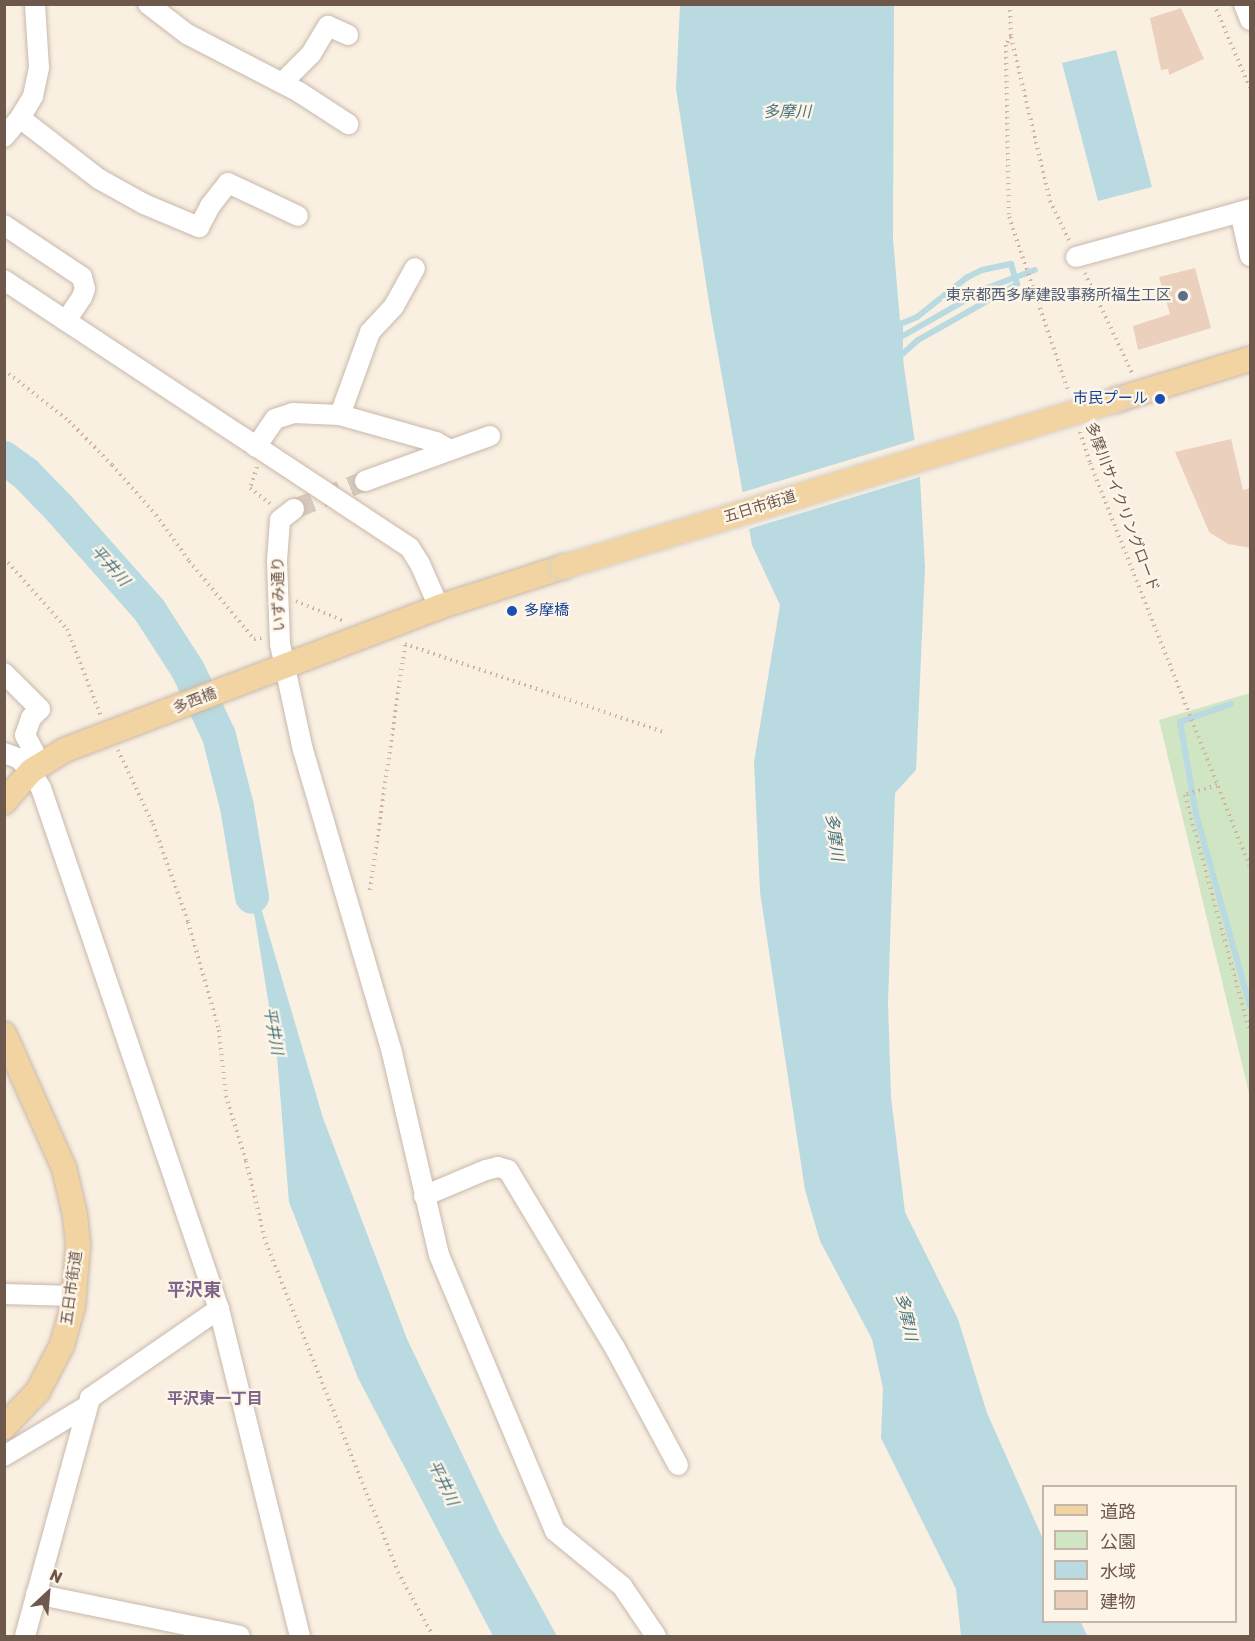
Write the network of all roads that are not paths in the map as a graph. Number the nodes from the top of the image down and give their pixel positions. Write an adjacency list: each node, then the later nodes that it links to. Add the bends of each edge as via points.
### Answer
1 (35, 4): 7 (street, via 39,68 33,96)
2 (148, 4): 6 (street, via 187,34)
3 (1244, 4): 4 (street)
4 (1251, 20)
5 (348, 35): 6 (street, via 328,26 311,54)
6 (282, 83): 8 (street)
7 (20, 118): 9 (street); 11 (street, via 99,179 144,204 199,227 228,183)
8 (348, 124)
9 (4, 137)
10 (1245, 210): 13 (street); 14 (street)
11 (298, 216)
12 (4, 225): 17 (street, via 82,277 85,289)
13 (1251, 256)
14 (1076, 257)
15 (415, 268): 19 (street, via 394,306 370,332)
16 (4, 280): 17 (street)
17 (66, 321): 21 (street)
18 (1251, 359): 25 (main road, 五日市街道, bridge)
19 (340, 415): 21 (street, via 283,414 275,418); 22 (street, via 436,442)
20 (490, 436): 22 (street)
21 (259, 449): 25 (street, via 410,548)
22 (450, 450): 23 (street)
23 (365, 481)
24 (286, 514): 26 (street, いずみ通り, via 277,601)
25 (439, 607): 26 (main road, 五日市街道)
26 (280, 668): 29 (main road, 多西橋, via 65,750); 32 (street, いずみ通り, via 392,1053)
27 (4, 673): 29 (street, via 40,709 31,718 25,735)
28 (4, 753): 29 (street)
29 (36, 767): 30 (main road); 35 (street)
30 (4, 802)
31 (4, 1034): 34 (main road, 五日市街道, via 69,1184 78,1230)
32 (424, 1196): 39 (street, via 486,1170 508,1170 615,1348); 44 (street, いずみ通り, via 439,1255 555,1531 622,1586)
33 (4, 1294): 34 (street)
34 (74, 1296): 37 (main road, 五日市街道, via 65,1338 50,1371 31,1400)
35 (219, 1309): 36 (street, via 99,1389); 43 (street)
36 (86, 1407): 38 (street); 40 (street)
37 (4, 1427)
38 (4, 1456)
39 (678, 1465)
40 (36, 1594): 41 (street); 42 (street)
41 (25, 1636)
42 (240, 1636)
43 (300, 1636)
44 (656, 1636)

